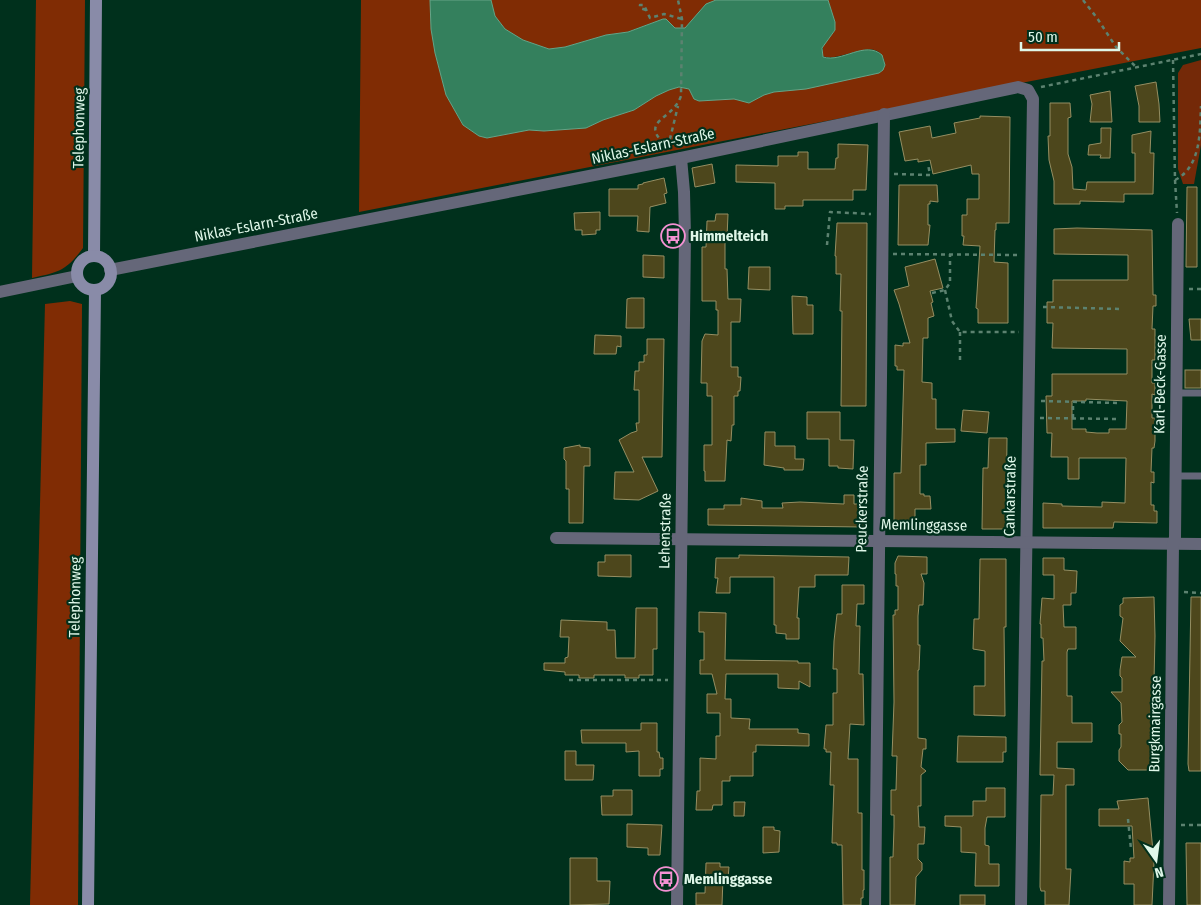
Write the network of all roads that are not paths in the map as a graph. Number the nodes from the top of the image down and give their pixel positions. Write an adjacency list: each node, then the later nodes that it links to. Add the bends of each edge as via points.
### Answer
1 (96, 0): 6 (street, Telephonweg)
2 (1028, 90): 3 (street, Niklas-Eslarn-Straße, via 1018,87); 18 (street, Cankarstraße, via 1033,99)
3 (884, 114): 4 (street, Niklas-Eslarn-Straße); 17 (street, Peuckerstraße)
4 (681, 158): 7 (street, Niklas-Eslarn-Straße); 16 (street, Lehenstraße, via 685,236)
5 (1178, 224): 11 (street, Karl-Beck-Gasse)
6 (94, 256): 7 (street, via 105,260); 8 (street, via 83,260)
7 (110, 270): 9 (street, via 105,285)
8 (78, 276): 9 (street, via 84,286); 10 (street)
9 (95, 290): 21 (street, Telephonweg)
10 (0, 292)
11 (1177, 393): 12 (lane); 13 (street, Karl-Beck-Gasse)
12 (1201, 394)
13 (1176, 476): 14 (lane); 19 (street, Karl-Beck-Gasse)
14 (1201, 476)
15 (556, 538): 16 (street, Memlinggasse)
16 (681, 540): 17 (street, Memlinggasse); 22 (street, Lehenstraße)
17 (878, 541): 18 (street, Memlinggasse); 23 (street, Peuckerstraße)
18 (1025, 543): 19 (street, Memlinggasse); 24 (street, Cankarstraße)
19 (1173, 544): 20 (street, Memlinggasse); 25 (street, Burgkmairgasse)
20 (1201, 544)
21 (88, 905)
22 (677, 905)
23 (875, 905)
24 (1021, 905)
25 (1168, 905)

